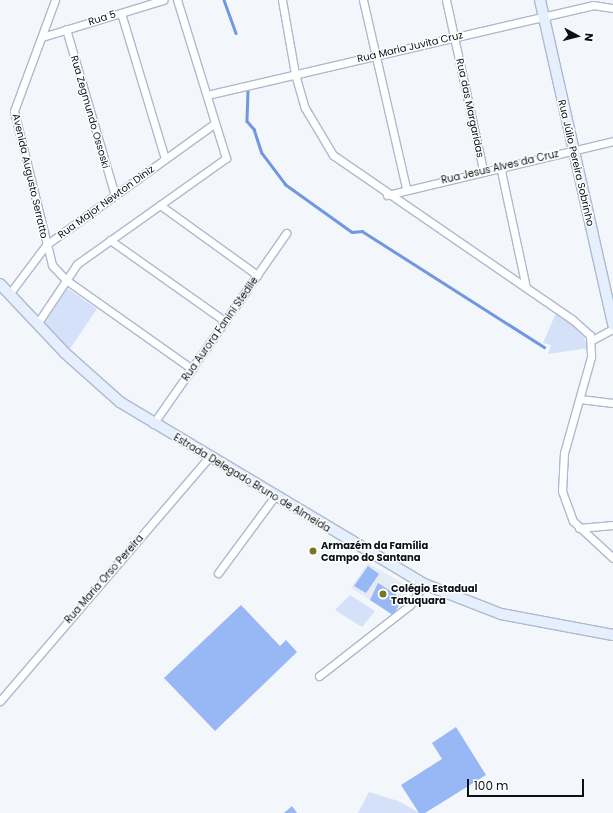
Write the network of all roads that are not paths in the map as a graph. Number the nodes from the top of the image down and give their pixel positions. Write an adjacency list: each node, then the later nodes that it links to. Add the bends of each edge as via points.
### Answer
1 (55, 0): 12 (street, Avenida Augusto Serratto)
2 (163, 0): 9 (street, Rua 5)
3 (177, 0): 16 (street)
4 (282, 0): 15 (street)
5 (363, 0): 14 (street)
6 (446, 0): 13 (street, Rua das Margaridas)
7 (540, 0): 10 (main road, Rua Júlio Pereira Sobrinho)
8 (613, 8): 10 (street, Rua Maria Juvita Cruz, via 599,4)
9 (121, 13): 11 (street, Rua 5); 20 (street)
10 (543, 17): 13 (street, Rua Maria Juvita Cruz); 19 (main road, Rua Júlio Pereira Sobrinho)
11 (66, 29): 12 (street, Rua 5); 24 (street, Rua Zegmundo Ossoski)
12 (42, 36): 29 (street, Avenida Augusto Serratto, via 14,111)
13 (454, 37): 14 (street, Rua Maria Juvita Cruz); 22 (street, Rua das Margaridas)
14 (376, 55): 15 (street, Rua Maria Juvita Cruz); 23 (street)
15 (295, 74): 16 (street, Rua Maria Juvita Cruz); 25 (street, via 311,121 325,144)
16 (206, 95): 17 (street)
17 (215, 123): 20 (street, Rua Major Newton Diniz); 26 (street, via 226,158)
18 (613, 141): 19 (street, Rua Jesus Alves da Cruz)
19 (574, 150): 21 (street, Rua Jesus Alves da Cruz); 37 (main road, Rua Júlio Pereira Sobrinho)
20 (165, 159): 24 (street, Rua Major Newton Diniz)
21 (500, 166): 22 (street, Rua Jesus Alves da Cruz); 33 (street)
22 (483, 170): 23 (street, Rua Jesus Alves da Cruz)
23 (406, 188): 25 (street, Rua Jesus Alves da Cruz)
24 (115, 195): 29 (street, Rua Major Newton Diniz)
25 (387, 195): 33 (street)
26 (160, 205): 28 (street); 30 (street)
27 (286, 233): 30 (street, Rua Aurora Fanini Stedile)
28 (110, 240): 31 (street, via 77,264); 35 (street)
29 (46, 244): 31 (street, Avenida Augusto Serratto, via 54,270); 34 (street, Rua Major Newton Diniz)
30 (256, 276): 35 (street, Rua Aurora Fanini Stedile)
31 (66, 280): 36 (street); 40 (street, Avenida Augusto Serratto)
32 (0, 284): 34 (main road, Estrada Delegado Bruno de Almeida)
33 (526, 287): 39 (street, via 579,324)
34 (10, 294): 36 (main road, Estrada Delegado Bruno de Almeida)
35 (225, 321): 40 (street, Rua Aurora Fanini Stedile)
36 (37, 324): 43 (main road, Estrada Delegado Bruno de Almeida, via 101,387)
37 (613, 325)
38 (613, 329): 39 (street)
39 (592, 340): 41 (street)
40 (192, 369): 43 (street, Rua Aurora Fanini Stedile)
41 (580, 399): 42 (street); 47 (street, via 564,453 561,483 568,512)
42 (613, 403)
43 (154, 424): 44 (main road, Estrada Delegado Bruno de Almeida)
44 (209, 457): 45 (main road, Estrada Delegado Bruno de Almeida); 53 (street, Rua Maria Orso Pereira)
45 (276, 496): 49 (street); 50 (main road, Estrada Delegado Bruno de Almeida)
46 (613, 525): 47 (street)
47 (579, 528): 48 (street)
48 (613, 558)
49 (218, 572)
50 (424, 584): 51 (main road, Estrada Delegado Bruno de Almeida, via 491,611); 52 (street, via 410,605)
51 (613, 635)
52 (319, 676)
53 (0, 701)

